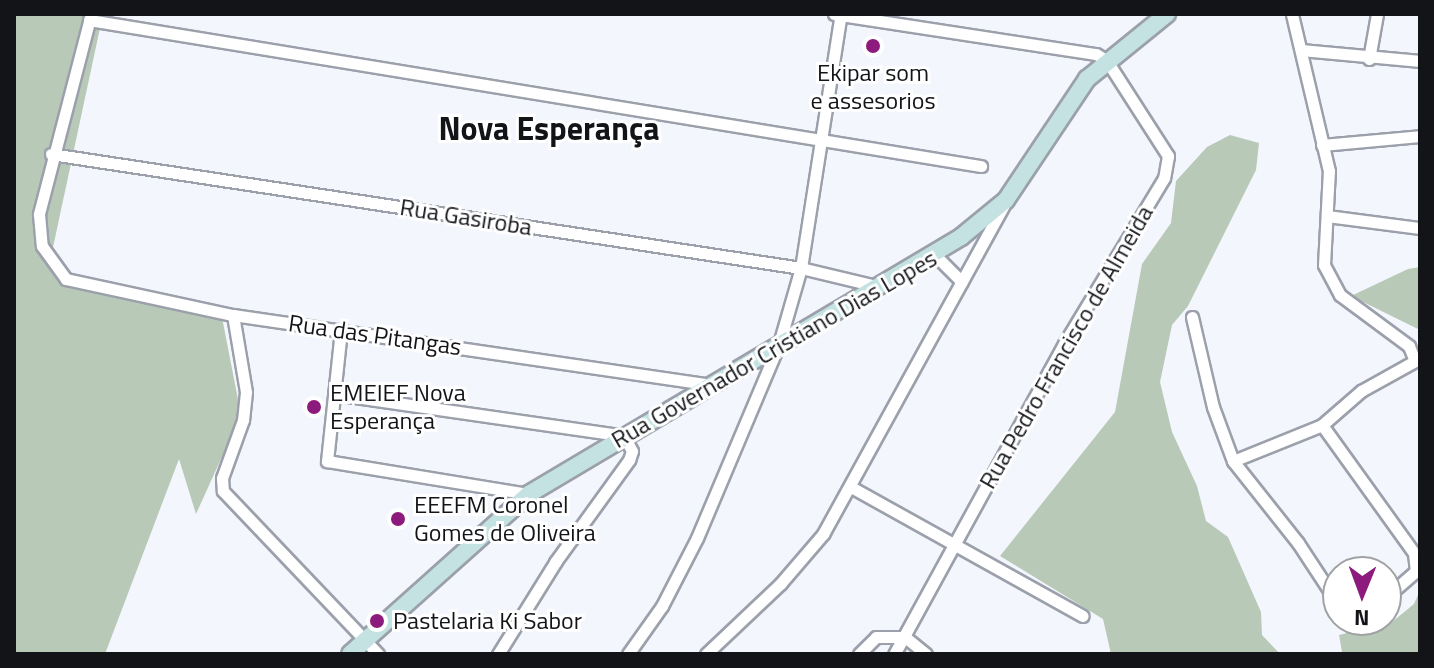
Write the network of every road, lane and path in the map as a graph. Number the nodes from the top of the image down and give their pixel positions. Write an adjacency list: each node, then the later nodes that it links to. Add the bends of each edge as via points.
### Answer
1 (834, 14): 2 (street)
2 (841, 14): 9 (street, via 1077,49); 12 (street)
3 (1167, 14): 9 (street, Rua Governador Cristiano Dias Lopes)
4 (1292, 14): 7 (street)
5 (1377, 14): 8 (street)
6 (90, 17): 12 (street); 14 (street)
7 (1301, 50): 8 (street); 13 (street)
8 (1369, 59): 10 (street)
9 (1107, 61): 16 (street, Rua Governador Cristiano Dias Lopes, via 1075,92); 34 (street, Rua Pedro Francisco de Almeida, via 1165,147 1168,166)
10 (1420, 61)
11 (1420, 136): 13 (street)
12 (820, 143): 15 (street); 20 (street)
13 (1322, 145): 17 (street, via 1331,190)
14 (51, 154): 20 (street, Rua Gasiroba); 23 (street, Rua das Pitangas, via 39,229 49,262 66,279)
15 (981, 166)
16 (1006, 200): 19 (street, Rua Governador Cristiano Dias Lopes); 21 (street)
17 (1327, 216): 18 (street); 29 (street, via 1321,251 1331,281 1356,310 1409,346 1415,356 1406,370 1361,391)
18 (1420, 228)
19 (935, 255): 21 (street); 22 (street, Rua Governador Cristiano Dias Lopes)
20 (801, 268): 22 (street, Rua Gasiroba); 26 (street)
21 (962, 282): 32 (street)
22 (881, 287): 26 (street, Rua Governador Cristiano Dias Lopes)
23 (233, 315): 25 (street, Rua das Pitangas); 39 (street, via 246,392 223,491)
24 (1192, 317): 31 (street, via 1213,407)
25 (341, 330): 27 (street, Rua das Pitangas); 28 (street)
26 (779, 344): 27 (street, Rua Governador Cristiano Dias Lopes); 43 (street, via 697,538 662,606)
27 (710, 385): 30 (street, Rua Governador Cristiano Dias Lopes)
28 (334, 394): 30 (street); 33 (street, via 326,455 335,465)
29 (1322, 425): 31 (street); 36 (street, via 1414,553 1416,571)
30 (624, 436): 33 (street, Rua Governador Cristiano Dias Lopes); 42 (street, via 632,451 629,460)
31 (1233, 461): 35 (street)
32 (851, 487): 34 (street); 44 (street, via 808,555)
33 (529, 494): 39 (street, Rua Governador Cristiano Dias Lopes)
34 (954, 543): 37 (street); 38 (street, Rua Pedro Francisco de Almeida)
35 (1322, 580)
36 (1402, 583)
37 (1083, 616)
38 (905, 637): 45 (street, via 876,637); 46 (street, Rua Pedro Francisco de Almeida); 47 (street)
39 (364, 640): 40 (street, Rua Governador Cristiano Dias Lopes); 41 (street)
40 (350, 654)
41 (378, 654)
42 (498, 654)
43 (628, 654)
44 (706, 654)
45 (859, 654)
46 (894, 654)
47 (926, 654)

